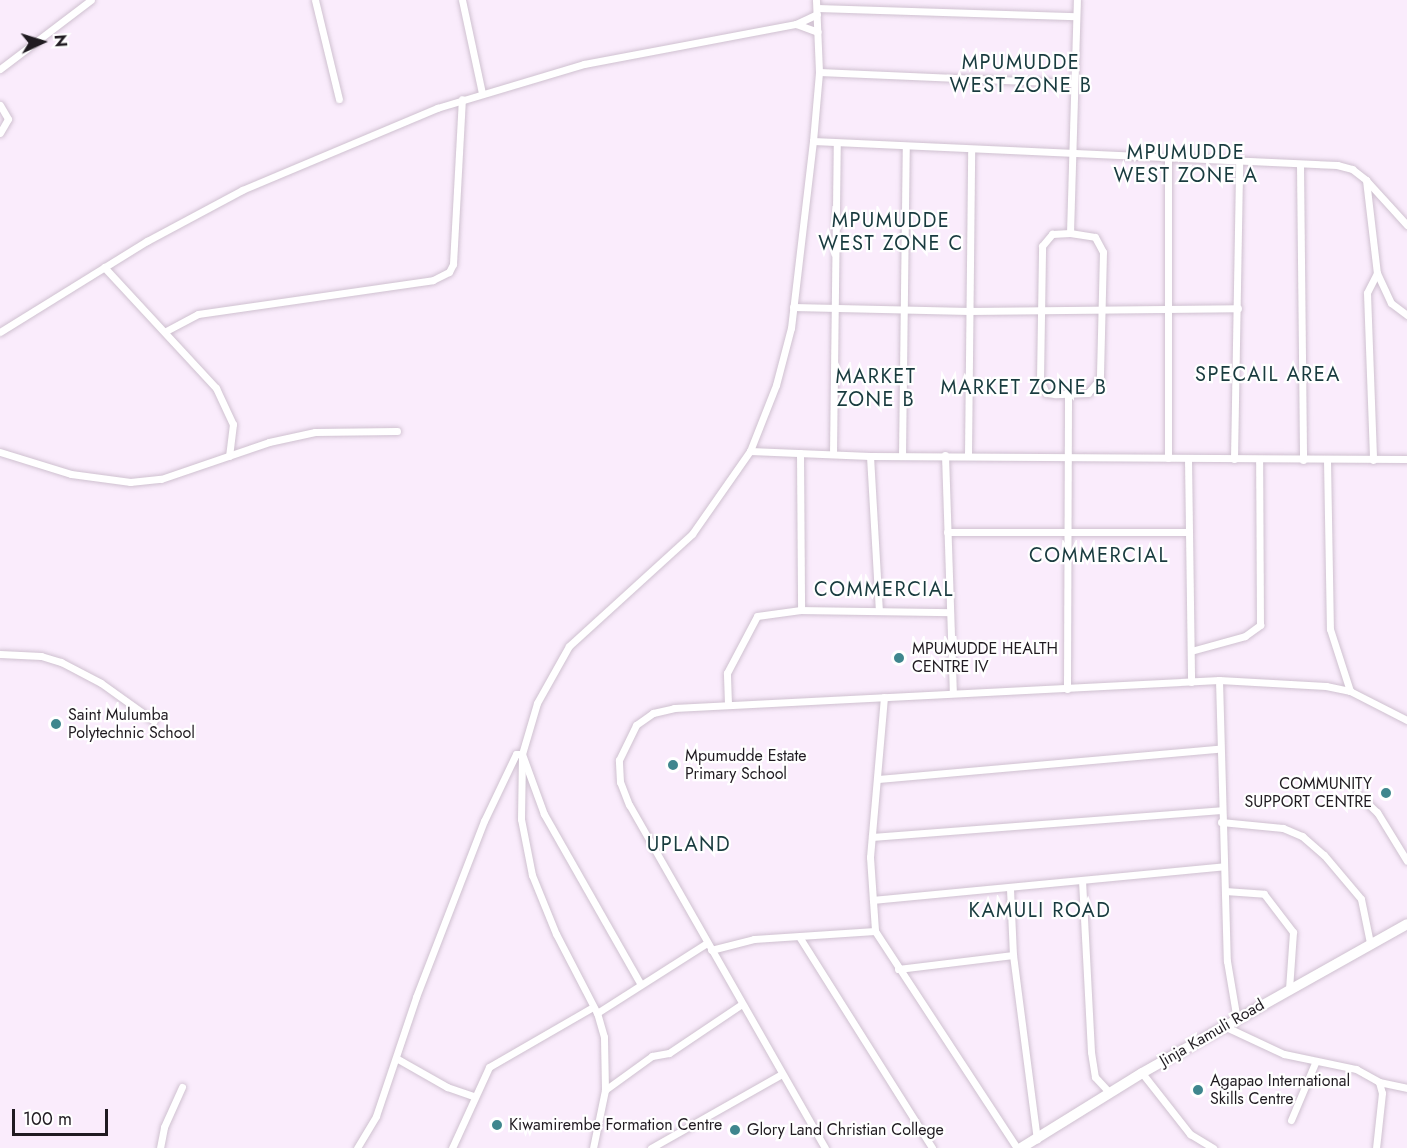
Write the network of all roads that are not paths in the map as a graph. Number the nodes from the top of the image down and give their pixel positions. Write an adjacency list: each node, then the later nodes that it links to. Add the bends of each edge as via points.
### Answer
1 (91, 0): 9 (street)
2 (315, 0): 13 (street)
3 (462, 0): 12 (street)
4 (1077, 0): 6 (street)
5 (817, 7): 6 (street); 7 (street); 8 (street)
6 (1076, 16): 11 (street)
7 (796, 24): 8 (street); 12 (street, via 584,64)
8 (818, 32): 10 (street)
9 (0, 69)
10 (819, 72): 11 (street); 17 (street)
11 (1074, 83): 21 (street)
12 (482, 93): 14 (street)
13 (339, 99)
14 (462, 99): 28 (street, via 278,172); 39 (street, via 453,264 443,277 198,314)
15 (0, 105): 16 (street, via 8,119)
16 (0, 133)
17 (813, 141): 18 (street); 30 (street)
18 (837, 143): 19 (street); 31 (street)
19 (906, 148): 20 (street); 33 (street)
20 (971, 149): 21 (street); 36 (street)
21 (1073, 154): 22 (street); 27 (street)
22 (1168, 158): 23 (street); 35 (street)
23 (1239, 162): 24 (street); 32 (street)
24 (1300, 165): 25 (street, via 1345,166); 58 (street)
25 (1366, 180): 26 (street); 29 (street)
26 (1407, 225)
27 (1070, 233): 34 (street, via 1088,234 1100,243); 37 (street, via 1052,234 1042,246)
28 (104, 267): 39 (street); 40 (street)
29 (1377, 273): 38 (street, via 1391,303); 60 (street, via 1367,293)
30 (793, 307): 31 (street); 43 (street, via 786,354)
31 (835, 308): 33 (street); 46 (street)
32 (1238, 308): 35 (street); 55 (street)
33 (905, 309): 36 (street); 51 (street)
34 (1103, 310): 35 (street); 37 (street); 41 (street, via 1098,385 1088,393)
35 (1168, 310): 53 (street)
36 (969, 311): 37 (street); 48 (street)
37 (1041, 311): 41 (street, via 1042,388 1046,393)
38 (1407, 315)
39 (166, 331): 49 (street, via 216,388 231,416 234,431)
40 (0, 332)
41 (1068, 395): 52 (street)
42 (397, 431): 49 (street, via 315,432)
43 (750, 451): 45 (street); 79 (street, via 693,534 569,646 537,703)
44 (0, 452): 49 (street, via 70,474 130,482 161,479)
45 (800, 453): 46 (street); 64 (street)
46 (833, 454): 50 (street)
47 (945, 455): 48 (street); 51 (street); 61 (street)
48 (968, 455): 52 (street)
49 (229, 456)
50 (870, 456): 51 (street); 65 (street)
51 (902, 456)
52 (1067, 456): 53 (street); 62 (street)
53 (1168, 458): 54 (street)
54 (1188, 459): 55 (street); 63 (street)
55 (1234, 459): 57 (street)
56 (1407, 459): 60 (street)
57 (1259, 460): 58 (street); 67 (street, via 1260,625 1245,636)
58 (1303, 460): 59 (street)
59 (1327, 460): 60 (street); 72 (street, via 1330,629)
60 (1373, 460)
61 (947, 532): 62 (street); 66 (street)
62 (1068, 532): 63 (street); 71 (street)
63 (1187, 532): 67 (street)
64 (801, 610): 65 (street); 75 (street, via 756,616 727,673)
65 (879, 611): 66 (street)
66 (950, 612): 73 (street)
67 (1191, 651): 70 (street)
68 (0, 654): 77 (street, via 23,653 61,662 101,683)
69 (1219, 680): 70 (street); 72 (street, via 1294,681); 78 (street)
70 (1191, 682): 71 (street)
71 (1067, 689): 73 (street)
72 (1350, 691): 76 (street)
73 (953, 693): 74 (street)
74 (885, 697): 75 (street); 80 (street)
75 (728, 704): 94 (street, via 652,713 636,725 619,760 620,782 629,805)
76 (1407, 720)
77 (154, 721)
78 (1218, 749): 80 (street); 82 (street)
79 (522, 754): 99 (street, via 544,814); 102 (street, via 521,819 532,875 556,934); 105 (street, via 512,759 484,821)
80 (879, 778): 84 (street)
81 (1357, 793): 85 (street, via 1383,819)
82 (1221, 810): 83 (street); 84 (street)
83 (1221, 822): 86 (street); 95 (street, via 1283,828 1302,836 1324,855 1360,899)
84 (872, 837): 90 (street)
85 (1407, 861)
86 (1223, 866): 87 (street); 89 (street)
87 (1082, 880): 88 (street); 113 (street, via 1090,1052 1095,1077)
88 (1010, 889): 90 (street); 97 (street)
89 (1225, 891): 100 (street, via 1264,894 1293,932); 103 (street, via 1227,961)
90 (873, 900): 92 (street)
91 (1407, 924): 95 (main road, Jinja Kamuli Road)
92 (875, 931): 93 (street); 98 (street)
93 (800, 938): 96 (street, via 742,940); 123 (street)
94 (707, 943): 96 (street); 99 (street)
95 (1370, 943): 100 (main road, Jinja Kamuli Road)
96 (711, 950): 101 (street)
97 (1013, 956): 98 (street); 116 (street)
98 (898, 969): 124 (street)
99 (640, 983): 102 (street)
100 (1289, 989): 103 (main road, Jinja Kamuli Road)
101 (742, 1004): 108 (street); 112 (street, via 669,1053 652,1056)
102 (595, 1010): 112 (street, via 604,1037); 114 (street, via 489,1067)
103 (1237, 1020): 104 (main road, Jinja Kamuli Road)
104 (1226, 1027): 106 (street); 107 (main road, Jinja Kamuli Road)
105 (396, 1058): 114 (street, via 447,1087); 118 (street, via 376,1116)
106 (1315, 1063): 109 (street, via 1356,1070); 115 (street)
107 (1142, 1073): 113 (main road, Jinja Kamuli Road); 125 (street, via 1190,1134)
108 (782, 1074): 121 (street); 122 (street)
109 (1379, 1082): 111 (street); 126 (street, via 1382,1093)
110 (182, 1087): 117 (street, via 164,1127)
111 (1407, 1089)
112 (605, 1090): 120 (street)
113 (1110, 1093): 116 (main road, Jinja Kamuli Road)
114 (473, 1096): 119 (street)
115 (1291, 1120)
116 (1037, 1139): 124 (main road, Jinja Kamuli Road)
117 (160, 1148)
118 (357, 1148)
119 (452, 1148)
120 (593, 1148)
121 (651, 1148)
122 (825, 1148)
123 (932, 1148)
124 (1019, 1148)
125 (1213, 1148)
126 (1376, 1148)

